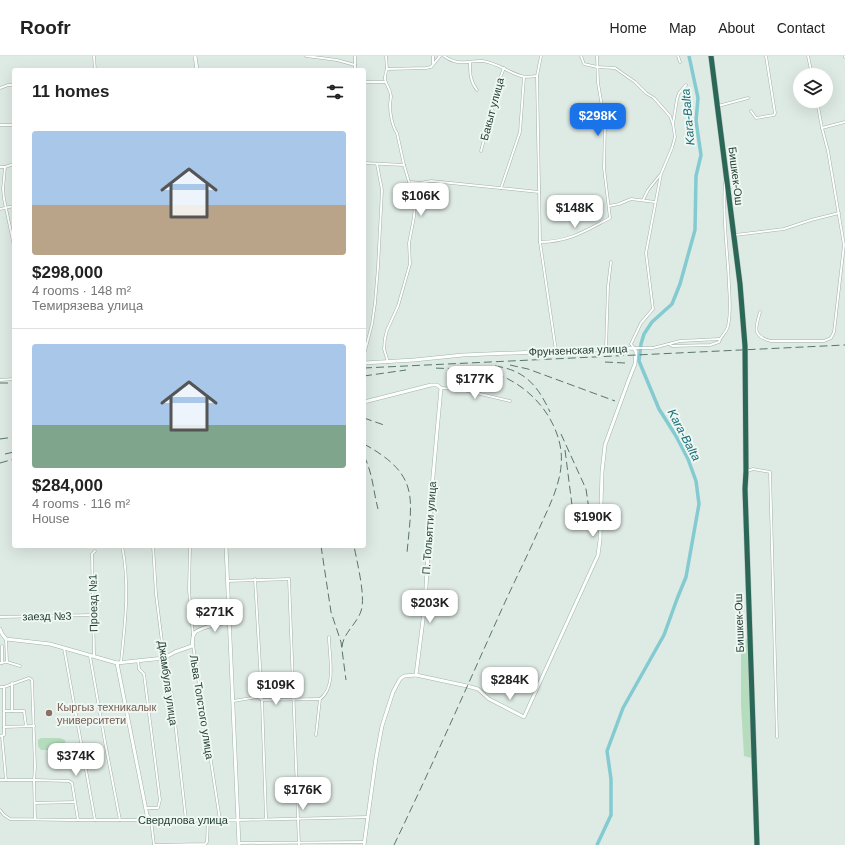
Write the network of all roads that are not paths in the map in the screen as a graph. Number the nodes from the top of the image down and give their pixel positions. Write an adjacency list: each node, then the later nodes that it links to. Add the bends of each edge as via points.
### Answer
1 (94, 56): 21 (street)
2 (195, 56): 22 (street)
3 (306, 56): 19 (street)
4 (355, 56): 19 (street)
5 (386, 56): 25 (street)
6 (433, 56): 18 (street)
7 (440, 56): 18 (street)
8 (444, 56): 16 (street, via 450,61)
9 (541, 56): 26 (street)
10 (582, 56): 20 (street, via 584,64)
11 (597, 56): 20 (street)
12 (678, 56): 17 (street)
13 (711, 56): 35 (highway, Бишкек-Ош)
14 (766, 56): 37 (street, via 775,113 756,118)
15 (808, 56): 24 (street)
16 (470, 62): 23 (street, via 485,61); 33 (street, via 472,84)
17 (680, 62)
18 (433, 63): 25 (street, via 431,67 426,68)
19 (355, 65)
20 (597, 67): 39 (street, via 615,68 635,82 654,98 670,116); 57 (street, via 605,124 604,168)
21 (95, 68)
22 (197, 68)
23 (504, 68): 27 (street); 43 (street, Бакыт улица)
24 (811, 68)
25 (387, 69): 29 (street)
26 (537, 76): 27 (street); 54 (street)
27 (524, 77): 53 (street, via 520,132)
28 (366, 82): 29 (street)
29 (385, 82): 47 (street, via 391,95 394,129 397,132)
30 (12, 85): 32 (street)
31 (686, 85): 39 (street, via 679,92)
32 (0, 88)
33 (477, 90)
34 (748, 98): 35 (street)
35 (717, 106): 51 (highway, Бишкек-Ош)
36 (818, 108): 42 (street)
37 (751, 111)
38 (845, 122): 42 (street)
39 (673, 124): 50 (street, via 675,137)
40 (0, 125): 41 (street)
41 (12, 125)
42 (822, 128): 61 (street)
43 (481, 151)
44 (366, 163): 45 (street)
45 (377, 164): 47 (street); 70 (street, via 382,190 378,267 373,317)
46 (12, 165): 49 (street)
47 (404, 165): 52 (street)
48 (0, 167): 49 (street)
49 (5, 167): 59 (street, via 3,189)
50 (661, 174): 55 (street); 56 (street)
51 (725, 178): 63 (highway, Бишкек-Ош); 68 (street, via 723,201 730,307 726,334)
52 (410, 182): 53 (street, via 432,181); 74 (street, via 415,202 409,243 410,264 398,306 387,330 384,349)
53 (501, 188): 54 (street)
54 (539, 192): 64 (street)
55 (643, 200): 56 (street); 57 (street, via 631,199)
56 (655, 202): 71 (street, via 646,253 653,309 641,323 631,344)
57 (609, 206): 64 (street, via 610,218 574,237)
58 (12, 207): 59 (street)
59 (7, 208): 60 (street); 62 (street)
60 (0, 209)
61 (839, 213): 63 (street, via 784,229); 65 (street)
62 (12, 235)
63 (733, 235): 81 (highway, Бишкек-Ош, via 741,299)
64 (540, 242): 73 (street)
65 (844, 245): 67 (street, via 839,298 831,338 824,341 765,339 758,335 756,330)
66 (611, 262): 72 (street)
67 (760, 312)
68 (720, 339): 69 (street, Фрунзенская улица); 69 (street, via 719,342 710,345)
69 (668, 344): 71 (street, Фрунзенская улица, via 653,348)
70 (366, 347)
71 (634, 348): 72 (street, Фрунзенская улица); 110 (street, via 635,364 605,445 598,555 524,717 478,689)
72 (606, 350): 73 (street, Фрунзенская улица)
73 (556, 351): 74 (street, Фрунзенская улица)
74 (388, 362): 75 (street, Фрунзенская улица)
75 (366, 363)
76 (12, 379): 77 (street)
77 (0, 380)
78 (441, 388): 79 (street, via 431,385); 80 (street, via 459,389); 110 (street, П. Тольятти улица, via 425,604)
79 (366, 401)
80 (510, 401)
81 (746, 471): 125 (street, via 753,469 770,472); 149 (highway, Бишкек-Ош, via 744,489)
82 (122, 548): 106 (street, via 126,612)
83 (153, 548): 103 (street, Джамбула улица)
84 (190, 548): 94 (street, Льва Толстого улица, via 189,590)
85 (226, 548): 88 (street)
86 (94, 551): 89 (street, Проезд №1)
87 (255, 579): 88 (street); 114 (street, via 288,579); 116 (street)
88 (228, 581): 91 (street)
89 (93, 615): 90 (street, заезд №3); 102 (street, Проезд №1)
90 (0, 617)
91 (229, 622): 94 (street, via 218,623 196,631); 117 (street)
92 (0, 629): 93 (street)
93 (1, 634): 96 (street)
94 (193, 635): 97 (street, Льва Толстого улица)
95 (329, 637): 115 (street, via 330,680 328,690)
96 (6, 639): 98 (street); 100 (street)
97 (193, 644): 103 (street); 143 (street, Льва Толстого улица)
98 (6, 646): 99 (street); 105 (street)
99 (1, 647): 107 (street)
100 (64, 647): 101 (street); 138 (street)
101 (90, 655): 102 (street); 139 (street)
102 (94, 655): 108 (street)
103 (164, 658): 104 (street); 141 (street, Джамбула улица, via 172,695)
104 (138, 661): 106 (street); 131 (street, via 139,669 144,674 160,800 158,808)
105 (7, 662): 107 (street); 109 (street)
106 (121, 662): 108 (street)
107 (1, 663)
108 (117, 663): 131 (street)
109 (20, 666)
110 (416, 675): 133 (street, via 404,676 393,692 382,726)
111 (12, 683): 113 (street); 119 (street); 121 (street, via 29,678 32,680)
112 (0, 687): 113 (street)
113 (4, 687): 118 (street)
114 (294, 699): 115 (street); 116 (street); 135 (street)
115 (320, 699): 123 (street)
116 (262, 700): 117 (street, via 250,698); 134 (street)
117 (232, 701): 144 (street)
118 (4, 711): 119 (street); 122 (street)
119 (12, 711): 120 (street, via 24,711)
120 (26, 726): 121 (street); 122 (street)
121 (34, 726): 128 (street)
122 (4, 727): 124 (street, via 4,735)
123 (316, 734)
124 (1, 736): 127 (street)
125 (777, 737)
126 (0, 780): 127 (street)
127 (6, 780): 128 (street)
128 (34, 780): 129 (street, via 70,781); 130 (street)
129 (75, 802): 130 (street); 137 (street)
130 (35, 803): 136 (street)
131 (146, 808): 140 (street)
132 (0, 810): 136 (street, Свердлова улица, via 10,819)
133 (369, 817): 135 (street, Свердлова улица); 147 (street)
134 (266, 818): 135 (street, Свердлова улица); 144 (street, Свердлова улица)
135 (297, 818): 146 (street)
136 (35, 819): 137 (street, Свердлова улица)
137 (78, 820): 138 (street, Свердлова улица)
138 (95, 820): 139 (street, Свердлова улица)
139 (120, 820): 140 (street, Свердлова улица)
140 (151, 820): 141 (street, Свердлова улица); 148 (street)
141 (186, 820): 142 (street, Свердлова улица)
142 (208, 820): 143 (street, Свердлова улица); 148 (street, via 205,844)
143 (220, 820): 144 (street, Свердлова улица)
144 (238, 820): 145 (street)
145 (239, 844): 146 (street)
146 (299, 844): 147 (street)
147 (365, 844)
148 (154, 845)
149 (757, 845)

